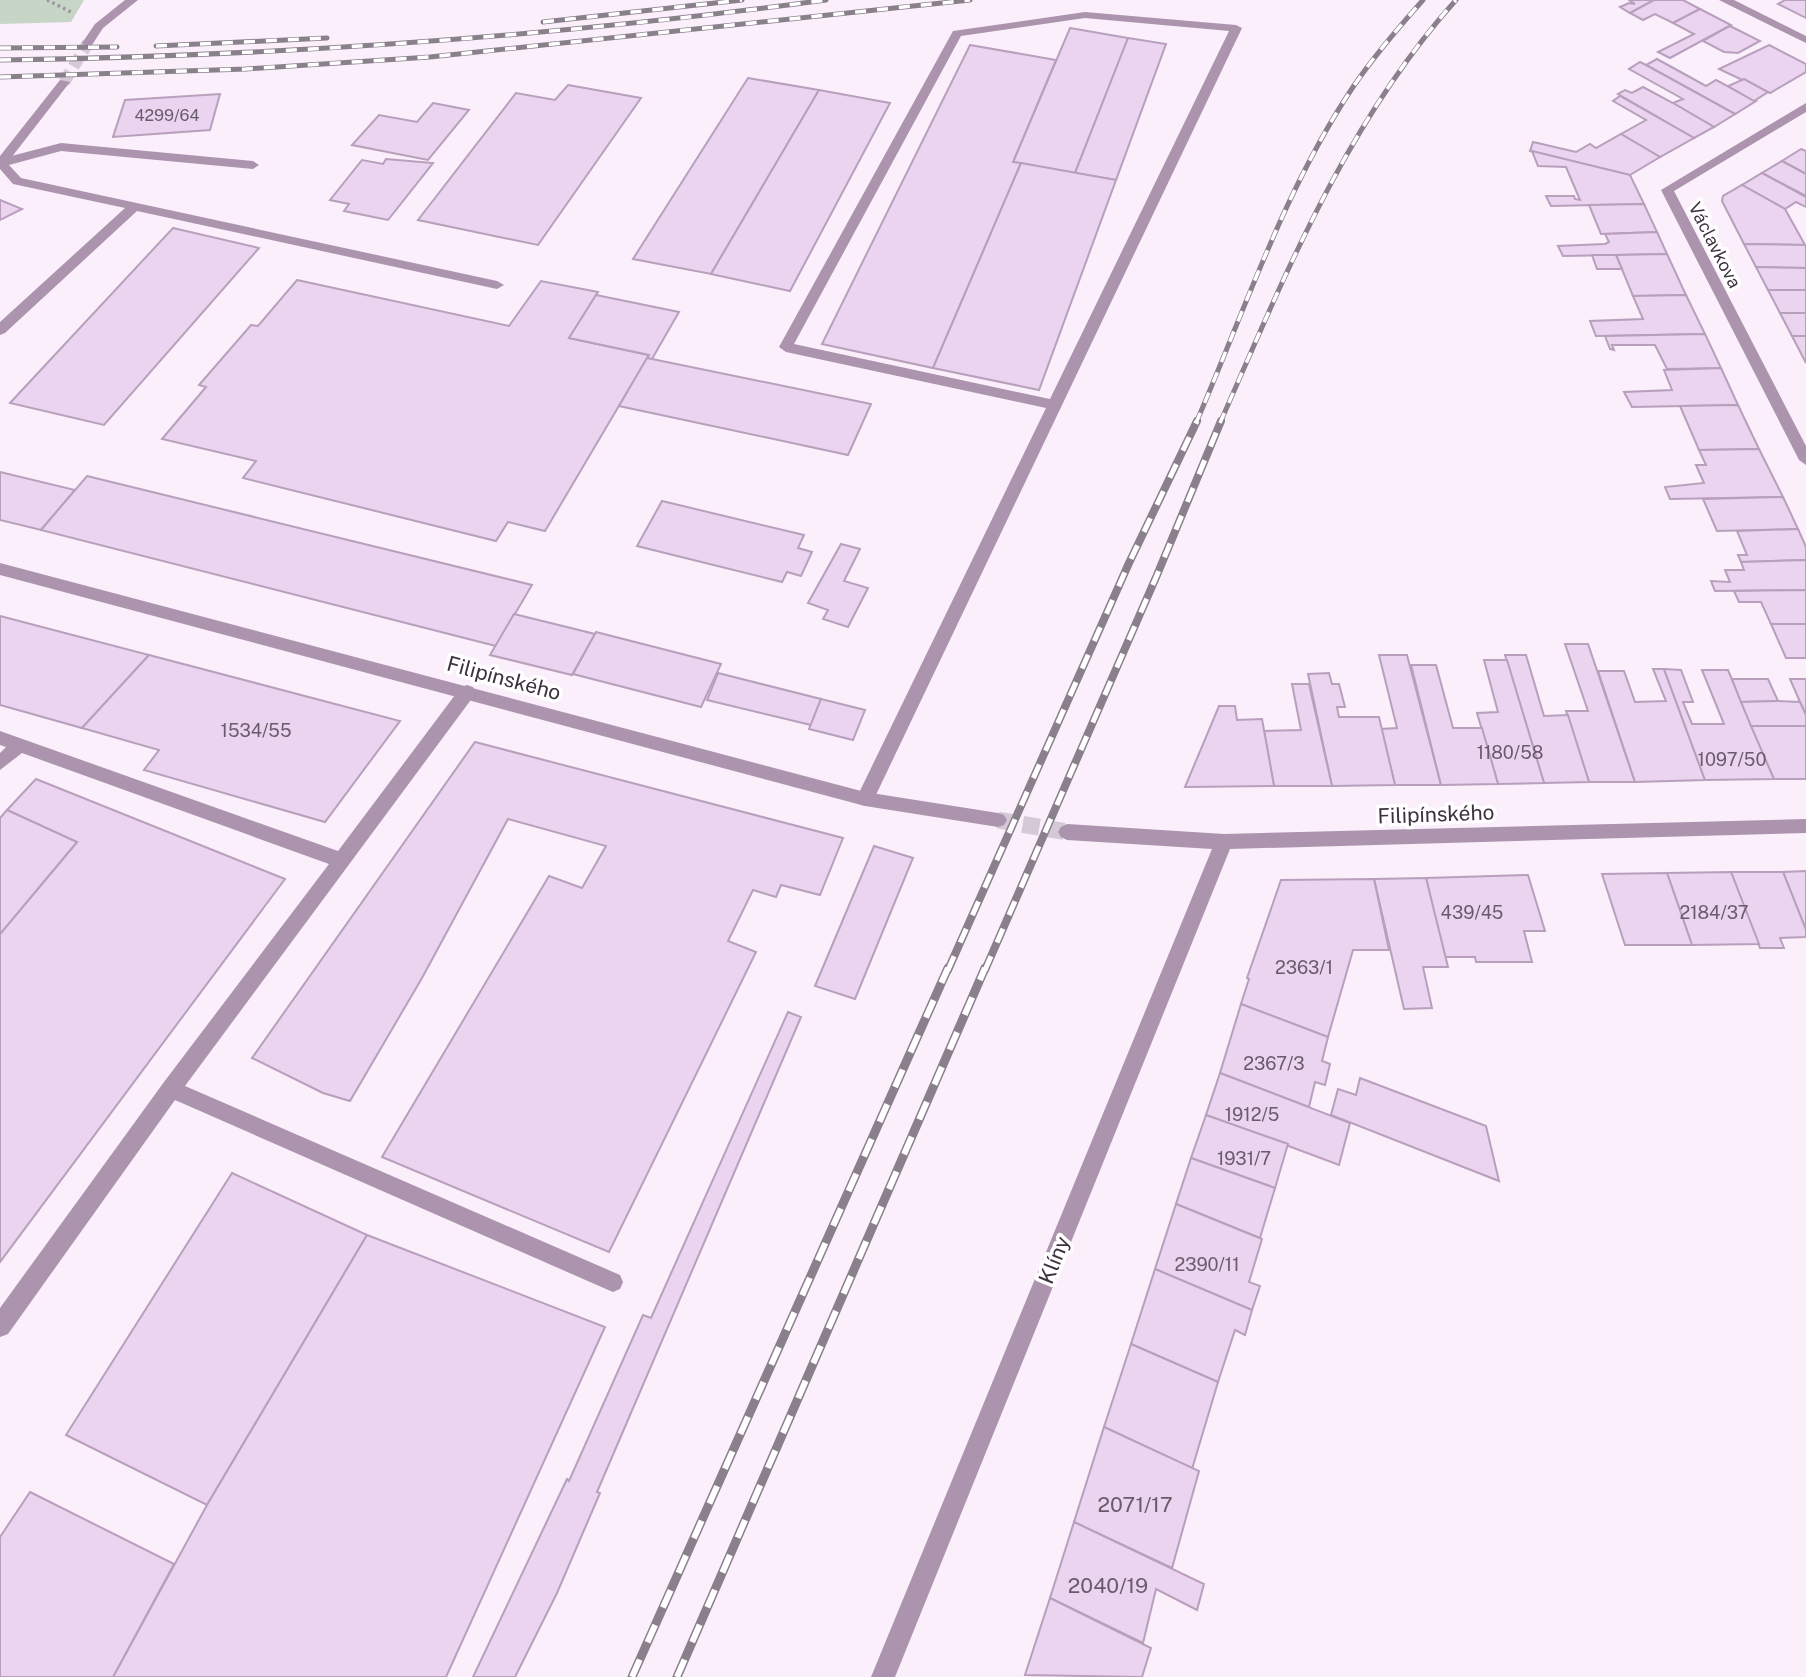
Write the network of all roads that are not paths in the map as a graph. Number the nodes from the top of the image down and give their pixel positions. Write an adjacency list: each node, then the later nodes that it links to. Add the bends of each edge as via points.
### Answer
1 (132, 0): 4 (street, via 99,26)
2 (1725, 0): 3 (street)
3 (1806, 40)
4 (88, 43)
5 (64, 82): 7 (street)
6 (1806, 107): 13 (street, Václavkova, via 1667,190)
7 (1, 164): 8 (street, via 61,147); 9 (street, via 18,181)
8 (253, 165)
9 (135, 206): 10 (street); 11 (street)
10 (497, 285)
11 (0, 330)
12 (1055, 405): 12 (street, via 1127,254 1236,28 1085,15 957,33 786,348); 19 (street)
13 (1806, 460)
14 (0, 569): 15 (street, Filipínského)
15 (467, 692): 19 (street, Filipínského); 24 (street)
16 (0, 738): 17 (street)
17 (20, 745): 18 (street); 24 (street)
18 (0, 763)
19 (865, 799): 20 (street, Filipínského)
20 (998, 820)
21 (1806, 826): 23 (street, Filipínského)
22 (1067, 832): 23 (street, Filipínského)
23 (1224, 842): 28 (street, Klíny)
24 (343, 860): 25 (street)
25 (171, 1089): 26 (street); 27 (street)
26 (613, 1282)
27 (0, 1326)
28 (883, 1677)

